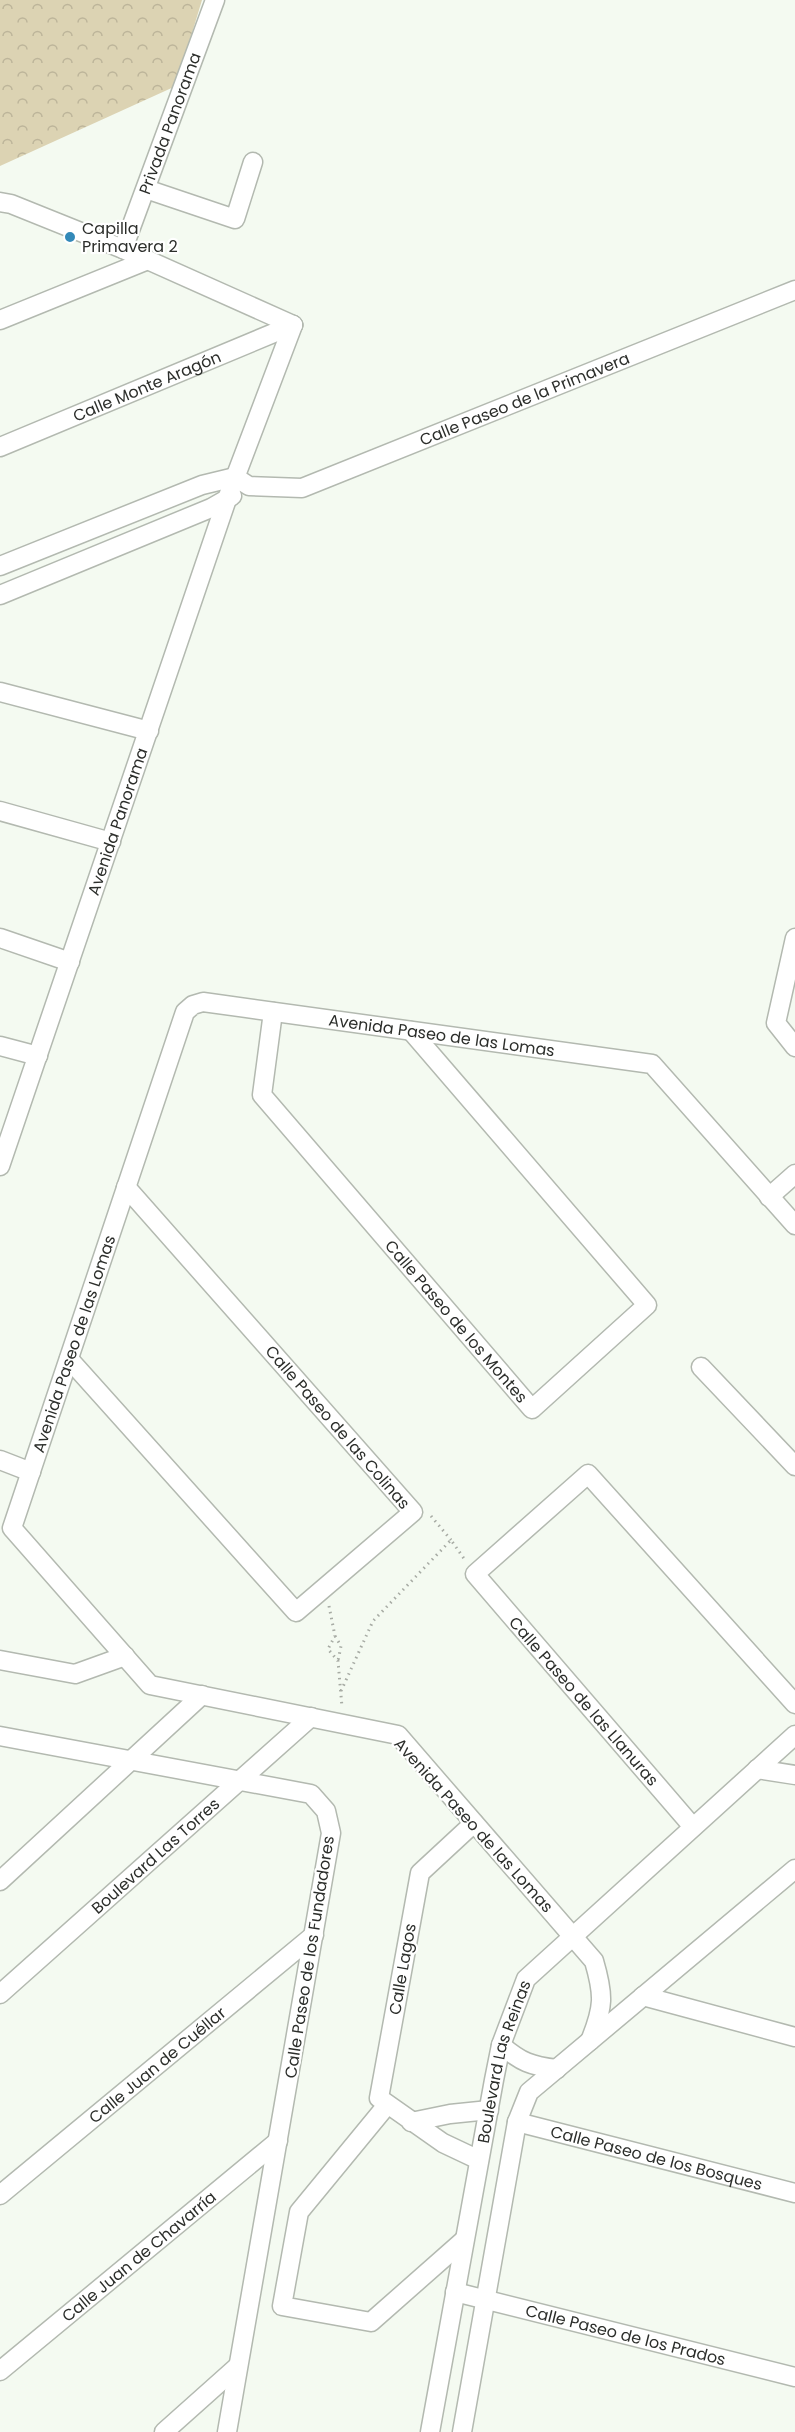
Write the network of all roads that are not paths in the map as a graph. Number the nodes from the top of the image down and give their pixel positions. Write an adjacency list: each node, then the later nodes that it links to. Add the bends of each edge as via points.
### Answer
1 (215, 0): 3 (street, Privada Panorama)
2 (253, 162): 3 (street, via 235,219)
3 (146, 189): 5 (street, Privada Panorama)
4 (0, 202): 5 (street)
5 (123, 249): 6 (street)
6 (148, 260): 8 (street); 9 (street)
7 (795, 290): 11 (street, Calle Paseo de la Primavera, via 302,488)
8 (0, 320)
9 (293, 325): 10 (street, Calle Monte Aragón); 11 (street, Avenida Panorama)
10 (0, 447)
11 (242, 482): 12 (street, Avenida Panorama); 13 (street, Calle Paseo de la Primavera, via 202,485)
12 (227, 499): 14 (street); 16 (street, Avenida Panorama)
13 (0, 567)
14 (0, 595)
15 (0, 692): 16 (street)
16 (149, 731): 18 (street, Avenida Panorama)
17 (0, 811): 18 (street)
18 (111, 842): 21 (street, Avenida Panorama)
19 (0, 938): 21 (street)
20 (795, 938): 25 (street, via 776,1023)
21 (70, 962): 26 (street, Avenida Panorama)
22 (273, 1012): 23 (street, Avenida Paseo de las Lomas); 23 (street, Calle Paseo de los Montes, via 262,1095 532,1409 647,1305); 29 (street, Avenida Paseo de las Lomas, via 203,1002 185,1012)
23 (411, 1031): 30 (street, Avenida Paseo de las Lomas, via 652,1064)
24 (0, 1046): 26 (street)
25 (795, 1047)
26 (38, 1056): 27 (street, Avenida Panorama)
27 (0, 1166)
28 (795, 1174): 30 (street)
29 (126, 1187): 32 (street, Avenida Paseo de las Lomas); 32 (street, Calle Paseo de las Colinas, via 413,1512 296,1612)
30 (769, 1197): 31 (street, Avenida Paseo de las Lomas)
31 (795, 1225)
32 (69, 1359): 36 (street, Avenida Paseo de las Lomas)
33 (701, 1367): 35 (street)
34 (0, 1460): 36 (street)
35 (795, 1466)
36 (31, 1472): 37 (street, Avenida Paseo de las Lomas, via 12,1528)
37 (125, 1656): 38 (street, via 75,1674); 39 (street, Avenida Paseo de las Lomas, via 150,1685)
38 (0, 1660)
39 (202, 1695): 41 (street, Avenida Paseo de las Lomas); 44 (street)
40 (795, 1704): 49 (street, Calle Paseo de las Llanuras, via 588,1474 475,1574)
41 (311, 1717): 47 (street, Boulevard Las Torres); 48 (street, Avenida Paseo de las Lomas, via 398,1735)
42 (795, 1735): 45 (street, Boulevard Las Reinas)
43 (0, 1736): 44 (street, Calle Paseo de los Fundadores)
44 (131, 1760): 47 (street, Calle Paseo de los Fundadores); 51 (street)
45 (757, 1769): 46 (street); 49 (street, Boulevard Las Reinas)
46 (795, 1775)
47 (240, 1781): 52 (street, Calle Paseo de los Fundadores, via 311,1794 326,1811 332,1833); 54 (street, Boulevard Las Torres)
48 (474, 1823): 53 (street, Avenida Paseo de las Lomas); 60 (street, Calle Lagos, via 420,1873 379,2098)
49 (693, 1827): 53 (street, Boulevard Las Reinas)
50 (794, 1872): 55 (street, Boulevard Las Reinas)
51 (0, 1881)
52 (314, 1935): 64 (street, Calle Paseo de los Fundadores); 67 (street, Calle Juan de Cuéllar)
53 (572, 1936): 57 (street, Avenida Paseo de las Lomas, via 594,1961 602,1987 601,2015); 58 (street, Boulevard Las Reinas, via 526,1979)
54 (0, 1994)
55 (643, 1996): 56 (street); 57 (street, Boulevard Las Reinas)
56 (795, 2037)
57 (590, 2041): 59 (street, Boulevard Las Reinas)
58 (501, 2045): 59 (street, via 526,2063); 61 (street, Boulevard Las Reinas)
59 (556, 2069): 63 (street, Boulevard Las Reinas, via 529,2092)
60 (387, 2105): 62 (street); 68 (street, via 299,2212 282,2306 371,2322)
61 (489, 2110): 62 (street); 65 (street, Boulevard Las Reinas)
62 (411, 2122): 65 (street)
63 (517, 2122): 66 (street, Calle Paseo de los Bosques); 70 (street, Boulevard Las Reinas)
64 (278, 2141): 71 (street, Calle Paseo de los Fundadores); 72 (street, Calle Juan de Chavarría)
65 (479, 2160): 68 (street, Boulevard Las Reinas)
66 (795, 2193)
67 (0, 2195)
68 (464, 2240): 69 (street, Boulevard Las Reinas)
69 (455, 2292): 70 (street, Calle Paseo de los Prados); 76 (street, Boulevard Las Reinas)
70 (485, 2299): 73 (street, Calle Paseo de los Prados); 77 (street, Boulevard Las Reinas)
71 (238, 2366): 74 (street); 75 (street, Calle Paseo de los Fundadores)
72 (0, 2371)
73 (795, 2377)
74 (164, 2432)
75 (227, 2432)
76 (430, 2432)
77 (462, 2432)

